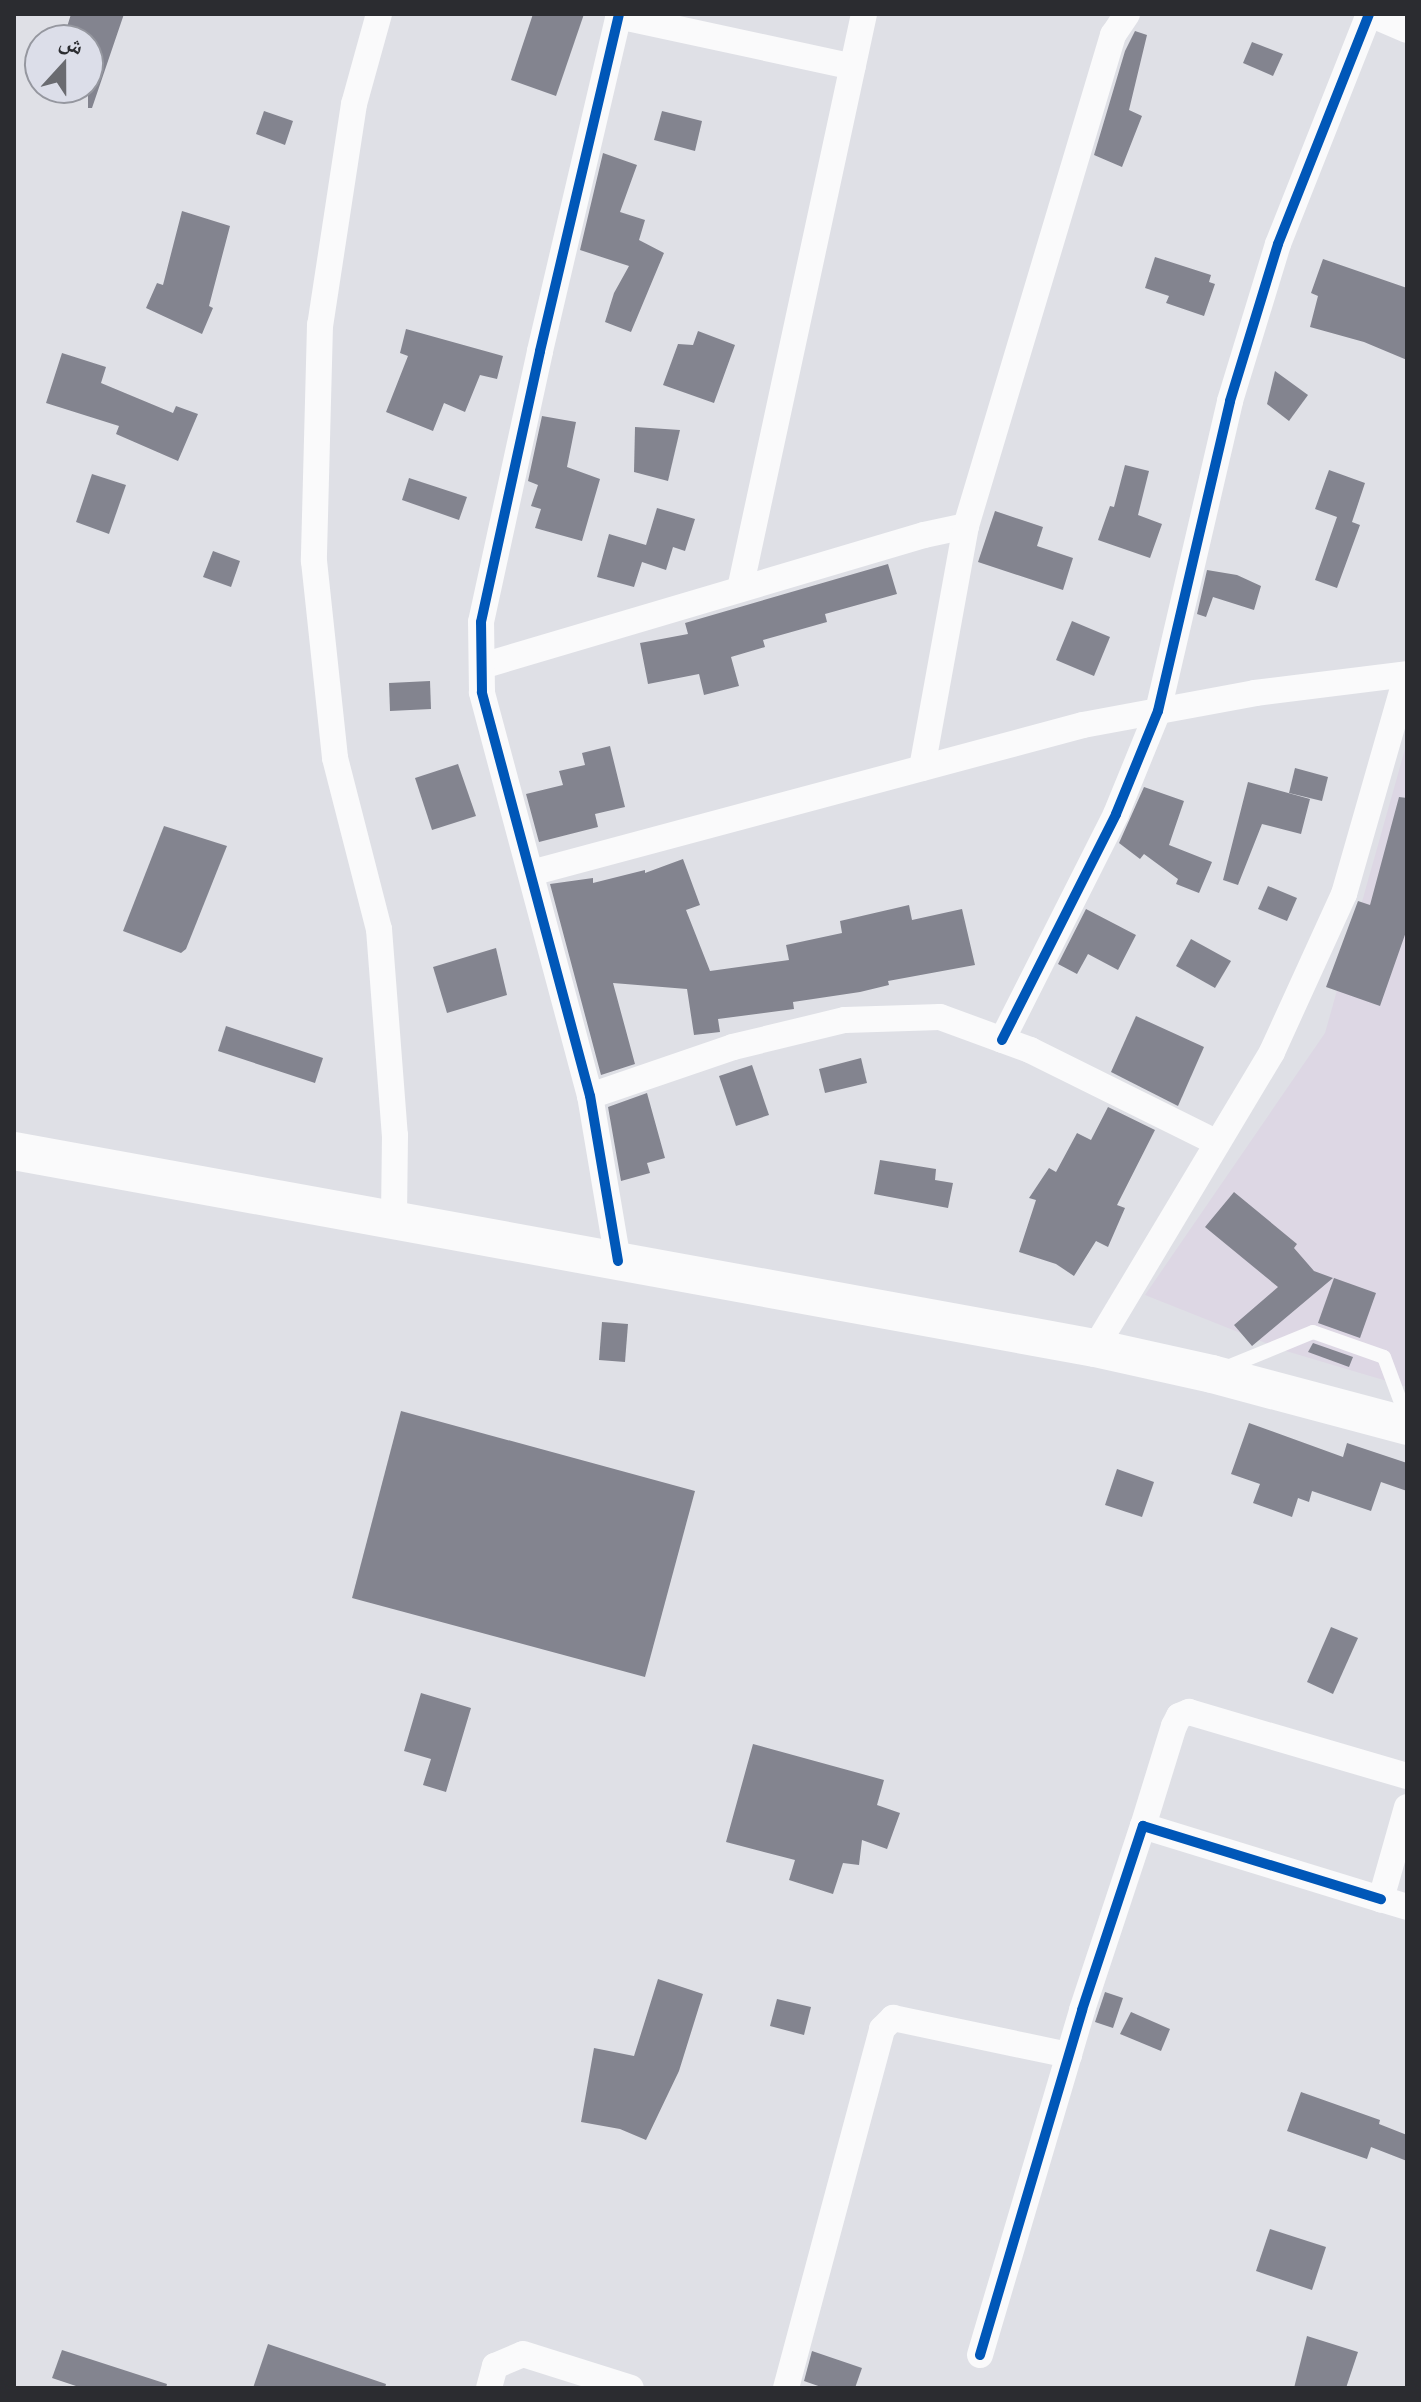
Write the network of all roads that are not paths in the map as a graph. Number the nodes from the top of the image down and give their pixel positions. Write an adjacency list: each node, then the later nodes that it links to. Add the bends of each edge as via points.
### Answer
1 (379, 14): 19 (street, via 354,104 320,325 314,561 335,758 379,929 395,1135)
2 (864, 14): 7 (street)
3 (1127, 14): 8 (street, via 1113,35)
4 (1369, 14): 6 (street); 12 (street, via 1278,244 1230,401)
5 (618, 15): 7 (street); 10 (street, via 481,622)
6 (1407, 30)
7 (853, 67): 9 (street)
8 (966, 526): 9 (street); 13 (street)
9 (740, 589): 10 (street)
10 (482, 666): 14 (street, via 482,692)
11 (1407, 674): 12 (street); 17 (street, via 1344,894 1272,1052)
12 (1158, 711): 13 (street); 15 (street, via 1116,814)
13 (922, 768): 14 (street)
14 (531, 873): 16 (street)
15 (1002, 1040): 16 (street, via 940,1017 845,1020 733,1047); 17 (street)
16 (590, 1096): 20 (street)
17 (1217, 1143): 21 (street)
18 (14, 1151): 19 (main road)
19 (394, 1220): 20 (main road)
20 (618, 1261): 21 (main road)
21 (1095, 1348): 22 (main road)
22 (1212, 1374): 23 (lane, via 1313,1332 1384,1357); 24 (main road)
23 (1407, 1419)
24 (1407, 1426)
25 (1407, 1776): 27 (street, via 1189,1712 1174,1726)
26 (1407, 1807): 28 (street)
27 (1143, 1826): 28 (street); 30 (street)
28 (1381, 1899): 29 (street)
29 (1407, 1907)
30 (1069, 2055): 31 (street); 34 (street, via 893,2018 882,2029)
31 (980, 2355)
32 (489, 2388): 33 (street, via 495,2366 523,2354)
33 (631, 2388)
34 (786, 2388)

